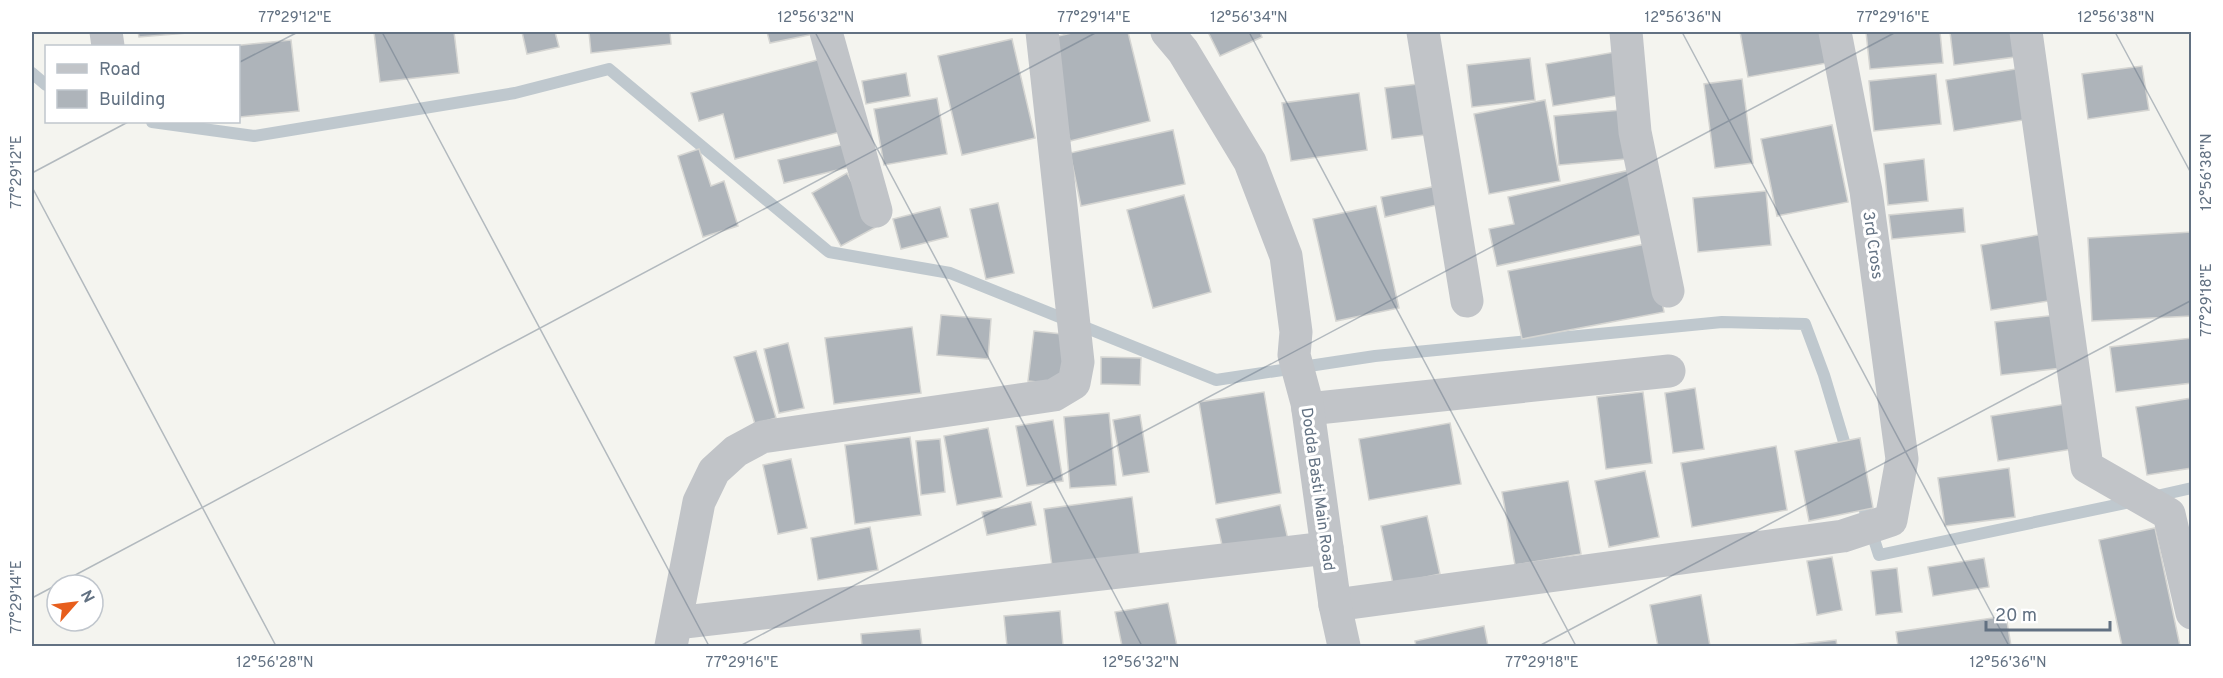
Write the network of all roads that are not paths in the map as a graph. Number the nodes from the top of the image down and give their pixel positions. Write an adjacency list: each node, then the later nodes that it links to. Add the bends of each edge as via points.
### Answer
1 (826, 32): 8 (street)
2 (1042, 32): 16 (street, via 1078,363 1074,383 1054,395 762,437 736,451 714,471 699,502)
3 (1167, 32): 12 (street, Dodda Basti Main Road, via 1183,51 1251,162 1286,256 1296,332 1294,355)
4 (1423, 32): 10 (street)
5 (1626, 32): 9 (street, via 1635,132)
6 (1835, 32): 14 (street, 3rd Cross, via 1866,191 1902,459 1891,520 1843,536)
7 (2026, 32): 15 (street, via 2087,467 2169,514)
8 (876, 211)
9 (1668, 291)
10 (1467, 301)
11 (1669, 371): 12 (street)
12 (1307, 406): 13 (street, Dodda Basti Main Road)
13 (1327, 548): 14 (street, Dodda Basti Main Road); 16 (street)
14 (1335, 605): 17 (street, Dodda Basti Main Road)
15 (2192, 613)
16 (673, 635)
17 (1344, 646)

